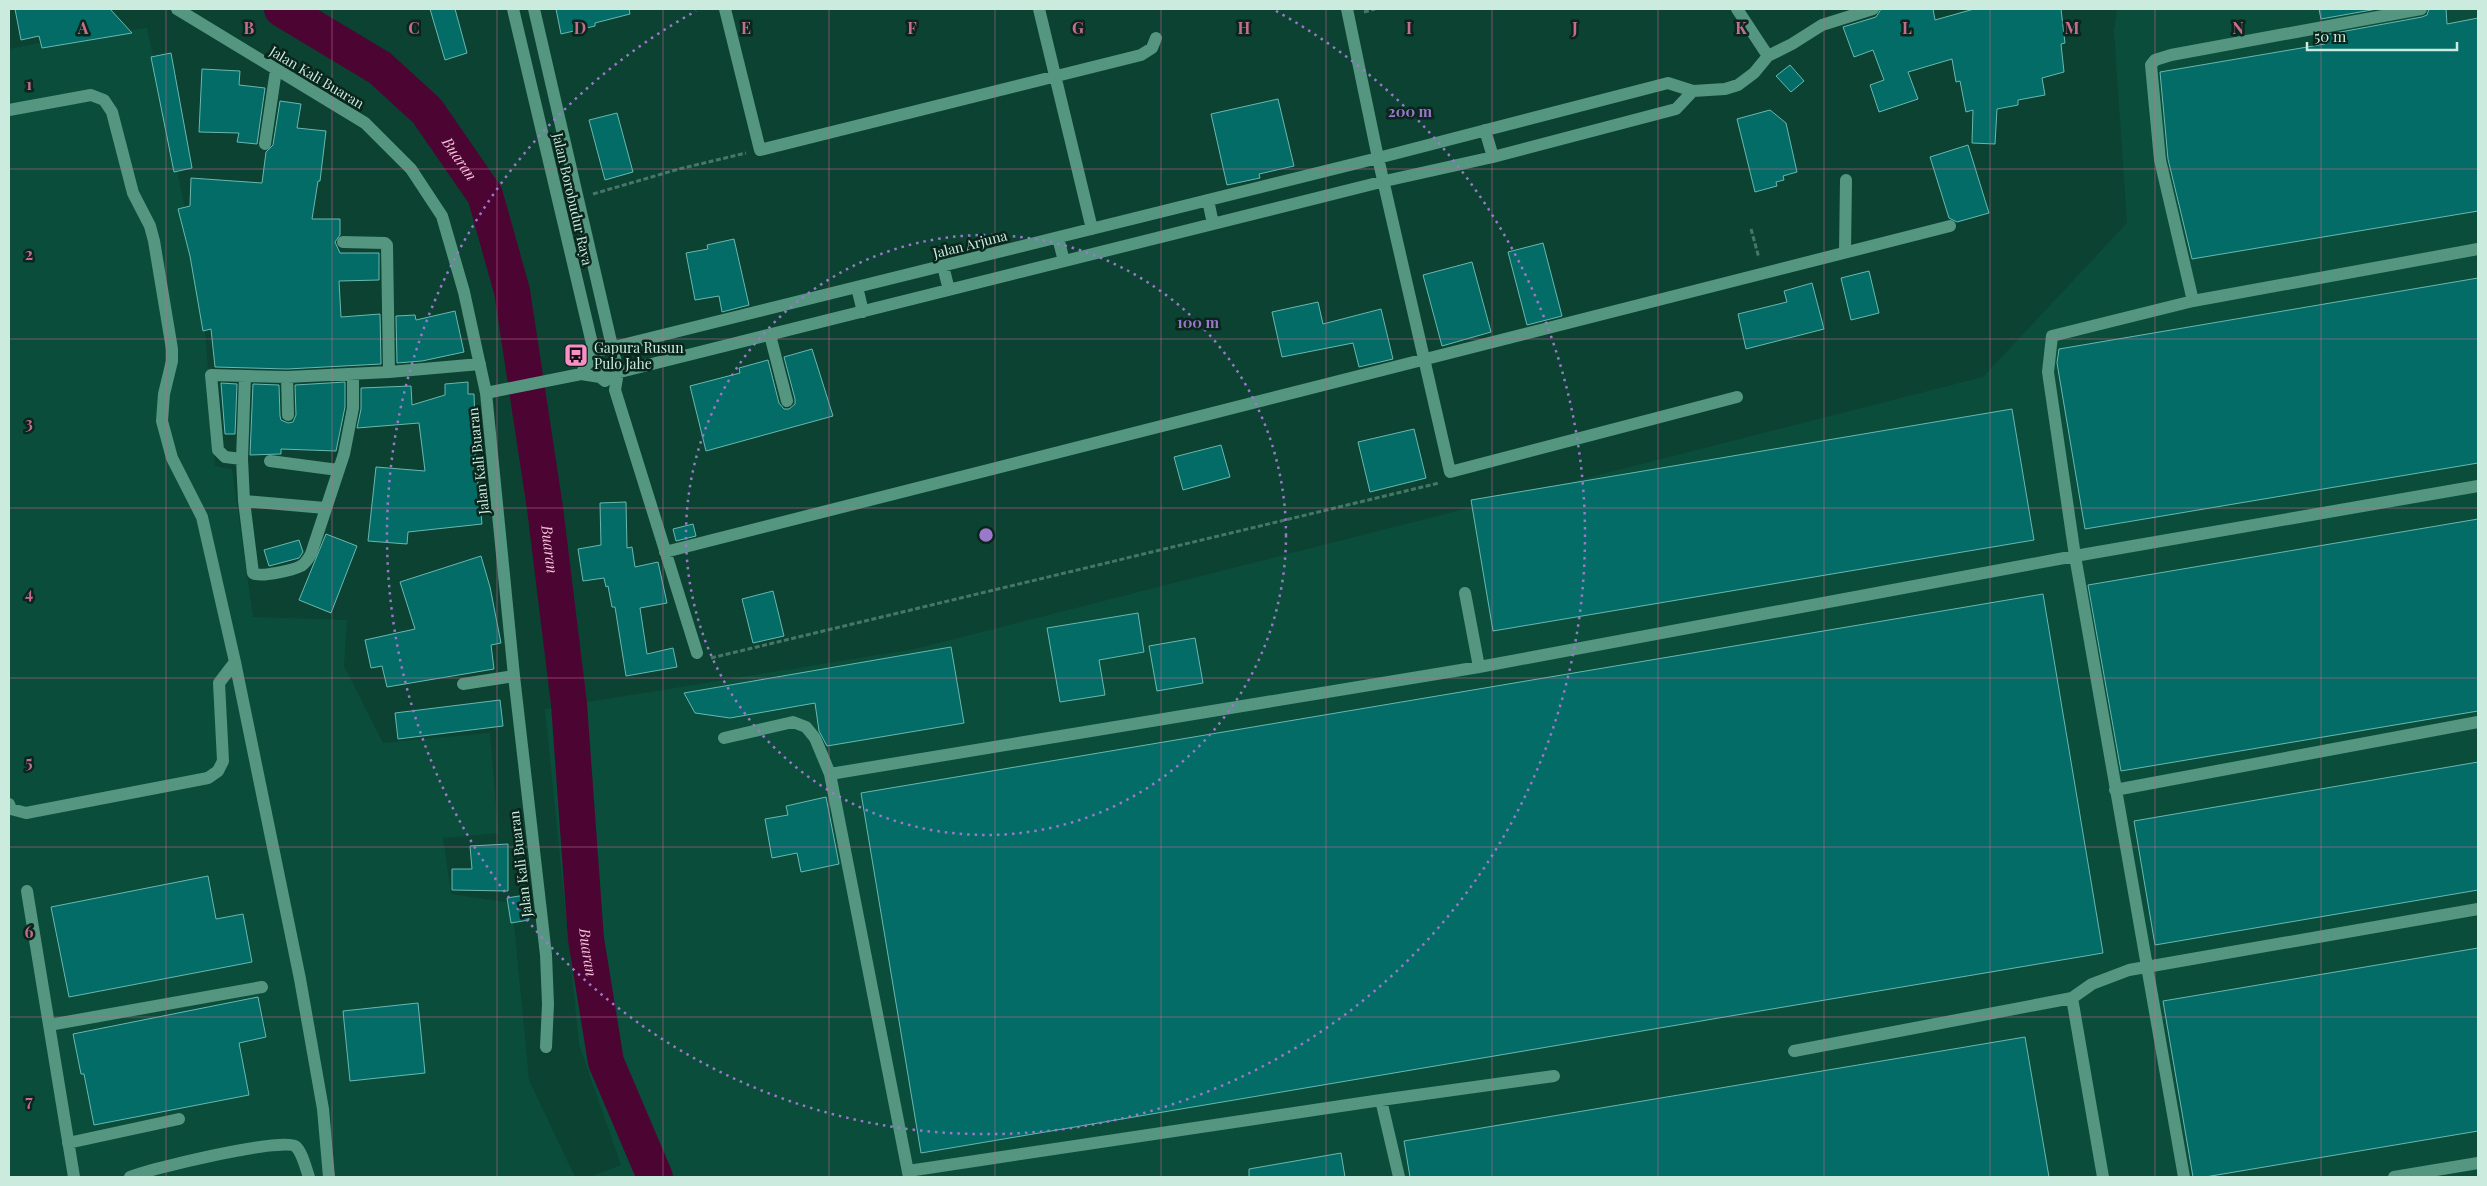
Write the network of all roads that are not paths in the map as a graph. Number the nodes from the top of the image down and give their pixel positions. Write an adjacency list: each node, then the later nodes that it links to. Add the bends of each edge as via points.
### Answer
1 (177, 9): 12 (street, Jalan Kali Buaran)
2 (513, 9): 17 (street, Jalan Borobudur Raya)
3 (534, 9): 16 (street, Jalan Borobudur Raya)
4 (725, 9): 13 (street, via 760,150)
5 (1039, 9): 13 (street)
6 (1347, 9): 21 (street)
7 (1737, 9): 11 (street)
8 (1873, 9): 11 (street, via 1822,24)
9 (2421, 9): 36 (street, via 2171,55 2155,60 2151,65 2160,160)
10 (1156, 38): 13 (street, via 1152,48 1141,54)
11 (1768, 56): 14 (street, via 1738,85)
12 (276, 70): 19 (street); 42 (street, Jalan Kali Buaran, via 365,123 412,169 442,216)
13 (1055, 78): 27 (street)
14 (1693, 91): 18 (street, Jalan Arjuna, via 1668,83); 20 (street, via 1676,109)
15 (9, 110): 65 (street, via 91,95 104,100 112,112 132,193 150,226 154,241 172,349 162,421 172,458 202,517)
16 (561, 127): 17 (street); 39 (street, Jalan Borobudur Raya)
17 (542, 130): 40 (street, Jalan Borobudur Raya)
18 (1485, 130): 20 (street); 21 (street, Jalan Arjuna)
19 (265, 144)
20 (1492, 157): 23 (street)
21 (1378, 158): 23 (street); 24 (street, Jalan Arjuna)
22 (1846, 180): 31 (street)
23 (1385, 181): 25 (street); 41 (street)
24 (1208, 200): 25 (street); 27 (street, Jalan Arjuna)
25 (1213, 224): 32 (street)
26 (1950, 226): 31 (street)
27 (1092, 229): 28 (street, Jalan Arjuna)
28 (1058, 238): 32 (street); 33 (street, Jalan Arjuna)
29 (343, 242): 43 (street, via 387,245)
30 (2478, 249): 36 (street)
31 (1845, 252): 41 (street)
32 (1064, 261): 35 (street)
33 (942, 266): 34 (street, Jalan Arjuna); 35 (street)
34 (857, 287): 37 (street); 39 (street, Jalan Arjuna)
35 (949, 290): 37 (street)
36 (2193, 301): 62 (street, via 2052,336 2048,372)
37 (863, 312): 38 (street)
38 (770, 335): 44 (street); 53 (street)
39 (612, 347): 40 (street, Jalan Arjuna); 44 (street, Jalan Borobudur Raya)
40 (594, 352): 46 (street); 49 (street, Jalan Borobudur Raya)
41 (1424, 359): 52 (street, via 1450,472); 61 (street)
42 (480, 364): 43 (street); 51 (street, Jalan Kali Buaran)
43 (389, 372): 45 (street)
44 (618, 372): 49 (street); 50 (street, Jalan Borobudur Raya)
45 (354, 374): 48 (street); 57 (street, via 353,408)
46 (581, 374): 49 (street); 51 (street)
47 (245, 376): 48 (street); 55 (street); 55 (street, via 211,375 218,450 225,457)
48 (287, 377): 54 (street)
49 (600, 377): 50 (street)
50 (615, 390): 61 (street, Jalan Borobudur Raya)
51 (491, 392): 67 (street, Jalan Kali Buaran)
52 (1737, 397)
53 (787, 401)
54 (288, 415)
55 (242, 459): 59 (street)
56 (270, 461): 57 (street)
57 (338, 470): 60 (street)
58 (2478, 486): 62 (street)
59 (244, 501): 60 (street); 60 (street, via 253,573 257,575 299,567 306,562)
60 (325, 508)
61 (666, 552): 64 (street, Jalan Borobudur Raya)
62 (2075, 556): 66 (street); 72 (street)
63 (1466, 593): 66 (street)
64 (697, 653)
65 (235, 662): 73 (street, via 219,683 223,761 218,771 208,778 26,813 11,809); 91 (street, via 306,1016 323,1110)
66 (1478, 667): 71 (street)
67 (514, 676): 68 (street); 80 (street, Jalan Kali Buaran, via 546,955)
68 (463, 684)
69 (2478, 722): 72 (street)
70 (724, 738): 71 (street, via 793,722 806,727 814,738)
71 (830, 774): 87 (street)
72 (2115, 790): 76 (street)
73 (9, 804)
74 (27, 891): 79 (street)
75 (2478, 909): 76 (street)
76 (2148, 966): 78 (street, via 2092,984); 94 (street)
77 (262, 988): 79 (street)
78 (2072, 998): 81 (street); 93 (street)
79 (49, 1025): 85 (street)
80 (546, 1047)
81 (1794, 1051)
82 (1554, 1076): 83 (street)
83 (1381, 1100): 87 (street); 92 (street)
84 (179, 1120): 85 (street)
85 (68, 1143): 88 (street)
86 (2478, 1163): 95 (street)
87 (908, 1174)
88 (74, 1177)
89 (130, 1177): 90 (street, via 283,1143 294,1145 298,1150)
90 (309, 1177)
91 (329, 1177)
92 (1398, 1177)
93 (2103, 1177)
94 (2184, 1177)
95 (2394, 1177)

